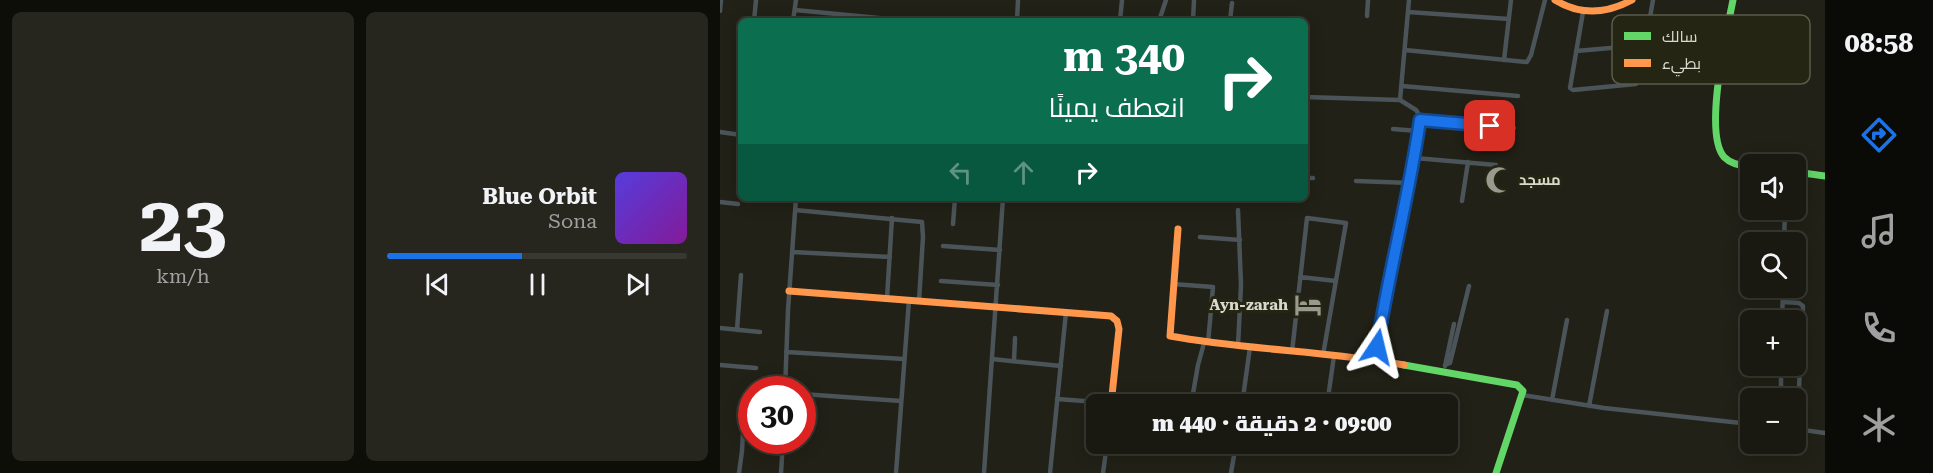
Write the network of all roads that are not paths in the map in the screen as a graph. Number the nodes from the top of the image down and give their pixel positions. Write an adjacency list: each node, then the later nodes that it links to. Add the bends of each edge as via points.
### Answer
1 (721, 0): 18 (street)
2 (756, 0): 24 (street)
3 (796, 0): 17 (street)
4 (1018, 0): 27 (street)
5 (1122, 0): 28 (street)
6 (1166, 0): 29 (street)
7 (1194, 0): 30 (street)
8 (1368, 0): 23 (street)
9 (1409, 0): 19 (street)
10 (1511, 0): 32 (street)
11 (1545, 0): 36 (street, via 1529,59 1524,63)
12 (1555, 0): 20 (street)
13 (1632, 0): 20 (street, via 1607,11)
14 (1653, 0): 21 (street)
15 (1734, 0): 22 (street)
16 (1232, 3): 31 (street)
17 (795, 10): 25 (street); 26 (street)
18 (720, 11)
19 (1408, 12): 32 (street); 34 (street)
20 (1582, 12): 35 (street)
21 (1650, 15)
22 (1731, 15)
23 (1367, 16)
24 (754, 18)
25 (794, 18)
26 (879, 18)
27 (1017, 18)
28 (1120, 18)
29 (1160, 18)
30 (1193, 18)
31 (1230, 18)
32 (1509, 19): 36 (street)
33 (1612, 48): 35 (street)
34 (1405, 50): 36 (street); 39 (street)
35 (1576, 51): 37 (street, via 1570,88 1573,90)
36 (1504, 60)
37 (1638, 84)
38 (1719, 84): 52 (street, via 1720,151)
39 (1402, 86): 40 (street); 42 (street)
40 (1518, 96)
41 (1308, 97): 42 (street)
42 (1400, 100): 43 (street, via 1418,112)
43 (1420, 120): 44 (street); 46 (street)
44 (1514, 128)
45 (1393, 129): 46 (street)
46 (1418, 131): 49 (street)
47 (720, 132): 48 (street)
48 (738, 135)
49 (1415, 158): 50 (street); 58 (street)
50 (1468, 162): 51 (street); 62 (street)
51 (1496, 165)
52 (1740, 165)
53 (1806, 173): 54 (street)
54 (1825, 176)
55 (1308, 178): 56 (street)
56 (1313, 178)
57 (1356, 181): 58 (street)
58 (1411, 183): 108 (street)
59 (796, 201): 65 (street)
60 (955, 201): 68 (street)
61 (1003, 201): 73 (street)
62 (1462, 201)
63 (720, 202): 64 (street)
64 (738, 204)
65 (795, 210): 67 (street); 74 (street)
66 (1238, 210): 71 (street)
67 (892, 218): 75 (street); 87 (street, via 919,221 923,225)
68 (953, 224)
69 (1178, 230): 80 (street)
70 (1200, 237): 71 (street)
71 (1240, 240): 100 (street)
72 (943, 246): 73 (street)
73 (1000, 250): 81 (street)
74 (792, 252): 75 (street); 83 (street)
75 (890, 257): 84 (street)
76 (741, 274): 96 (street)
77 (1300, 278): 79 (street); 79 (street, via 1307,218 1346,223); 103 (street)
78 (941, 281): 81 (street)
79 (1336, 281): 104 (street)
80 (1173, 284): 99 (street, via 1170,336); 99 (street, via 1213,287)
81 (998, 285): 89 (street)
82 (1469, 286): 113 (street, via 1450,363)
83 (789, 291): 84 (street); 102 (street)
84 (887, 298): 86 (street)
85 (1783, 298): 88 (street)
86 (909, 300): 87 (street); 106 (street)
87 (919, 301): 89 (street)
88 (1783, 302): 90 (street); 115 (street, via 1803,306)
89 (996, 307): 92 (street); 107 (street)
90 (1783, 310)
91 (1607, 311): 126 (street)
92 (1066, 312): 111 (street); 116 (street, via 1110,316 1117,321)
93 (1567, 320): 123 (street)
94 (1454, 324): 113 (street)
95 (720, 328): 96 (street)
96 (737, 330): 97 (street)
97 (760, 332)
98 (1016, 338): 109 (street)
99 (1206, 343): 100 (street); 117 (street)
100 (1238, 346): 101 (street)
101 (1250, 347): 103 (street); 118 (street)
102 (786, 352): 106 (street); 114 (street)
103 (1292, 352): 104 (street)
104 (1323, 355): 105 (street)
105 (1334, 356): 108 (street); 119 (street)
106 (904, 359): 124 (street)
107 (992, 359): 109 (street); 137 (street)
108 (1375, 360): 113 (street)
109 (1014, 361): 111 (street)
110 (720, 365): 112 (street)
111 (1061, 366): 122 (street)
112 (756, 368)
113 (1444, 368): 121 (street, via 1517,385 1523,389)
114 (785, 376)
115 (1798, 388)
116 (1112, 394)
117 (1193, 394)
118 (1244, 394)
119 (1329, 394)
120 (816, 395): 124 (street)
121 (1522, 395): 123 (street); 141 (street)
122 (1058, 399): 125 (street); 138 (street)
123 (1552, 400): 126 (street)
124 (901, 401): 136 (street)
125 (1086, 402)
126 (1589, 406): 127 (street)
127 (1740, 423)
128 (1806, 430): 129 (street)
129 (1825, 432)
130 (742, 454): 134 (street)
131 (782, 454): 135 (street)
132 (1106, 454): 139 (street)
133 (1234, 454): 140 (street)
134 (739, 473)
135 (781, 473)
136 (896, 473)
137 (984, 473)
138 (1050, 473)
139 (1104, 473)
140 (1231, 473)
141 (1496, 473)

